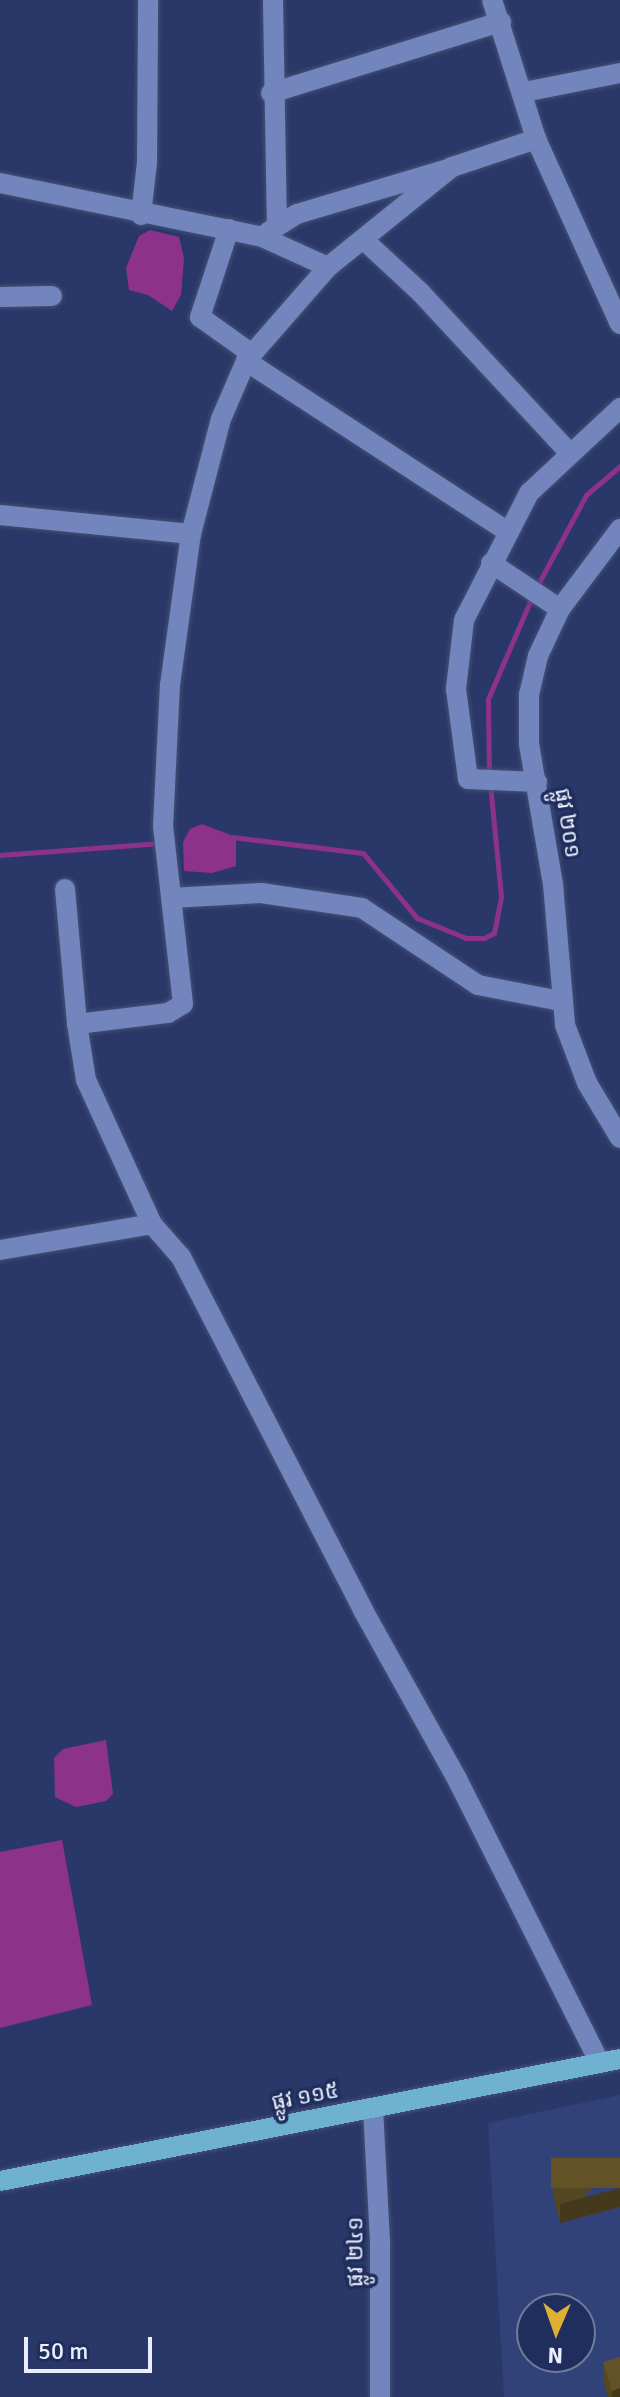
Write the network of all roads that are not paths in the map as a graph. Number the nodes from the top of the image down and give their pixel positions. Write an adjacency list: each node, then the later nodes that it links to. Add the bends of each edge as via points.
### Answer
1 (148, 0): 11 (street, via 147,162)
2 (273, 0): 7 (street)
3 (492, 0): 4 (street)
4 (501, 22): 6 (street); 7 (street)
5 (620, 73): 6 (street)
6 (524, 92): 8 (street)
7 (271, 93): 13 (street)
8 (536, 139): 9 (street); 18 (street)
9 (452, 167): 13 (street); 14 (street)
10 (0, 183): 11 (street)
11 (141, 215): 12 (street)
12 (229, 229): 13 (street); 19 (street, via 200,317)
13 (270, 230): 15 (street)
14 (366, 242): 15 (street); 21 (street, via 421,293)
15 (328, 267): 19 (street)
16 (52, 296): 17 (street)
17 (0, 297)
18 (620, 324)
19 (249, 358): 24 (street); 25 (street, via 221,419)
20 (620, 408): 21 (street)
21 (569, 452): 24 (street, via 529,493)
22 (0, 515): 25 (street)
23 (620, 529): 27 (street, ផ្លូវ ២០១)
24 (507, 531): 26 (street)
25 (191, 534): 30 (street, via 170,685 164,831)
26 (491, 563): 27 (street); 28 (street, via 464,620 457,650 456,689 468,779)
27 (560, 609): 28 (street, ផ្លូវ ២០១, via 538,656 529,694 529,744)
28 (537, 782): 31 (street, ផ្លូវ ២០១, via 553,884)
29 (65, 889): 32 (street)
30 (171, 898): 31 (street, via 261,893 362,908 478,985); 32 (street, via 183,1004 168,1013)
31 (560, 1001): 33 (street, ផ្លូវ ២០១, via 587,1083)
32 (77, 1024): 34 (street, via 86,1080)
33 (620, 1138)
34 (152, 1224): 35 (street); 36 (street, via 181,1257 219,1322)
35 (0, 1250)
36 (610, 2061): 37 (main road, ផ្លូវ ១១៥)
37 (373, 2108): 38 (main road, ផ្លូវ ១១៥); 39 (street, ផ្លូវ ២៤១)
38 (0, 2181)
39 (380, 2397)

